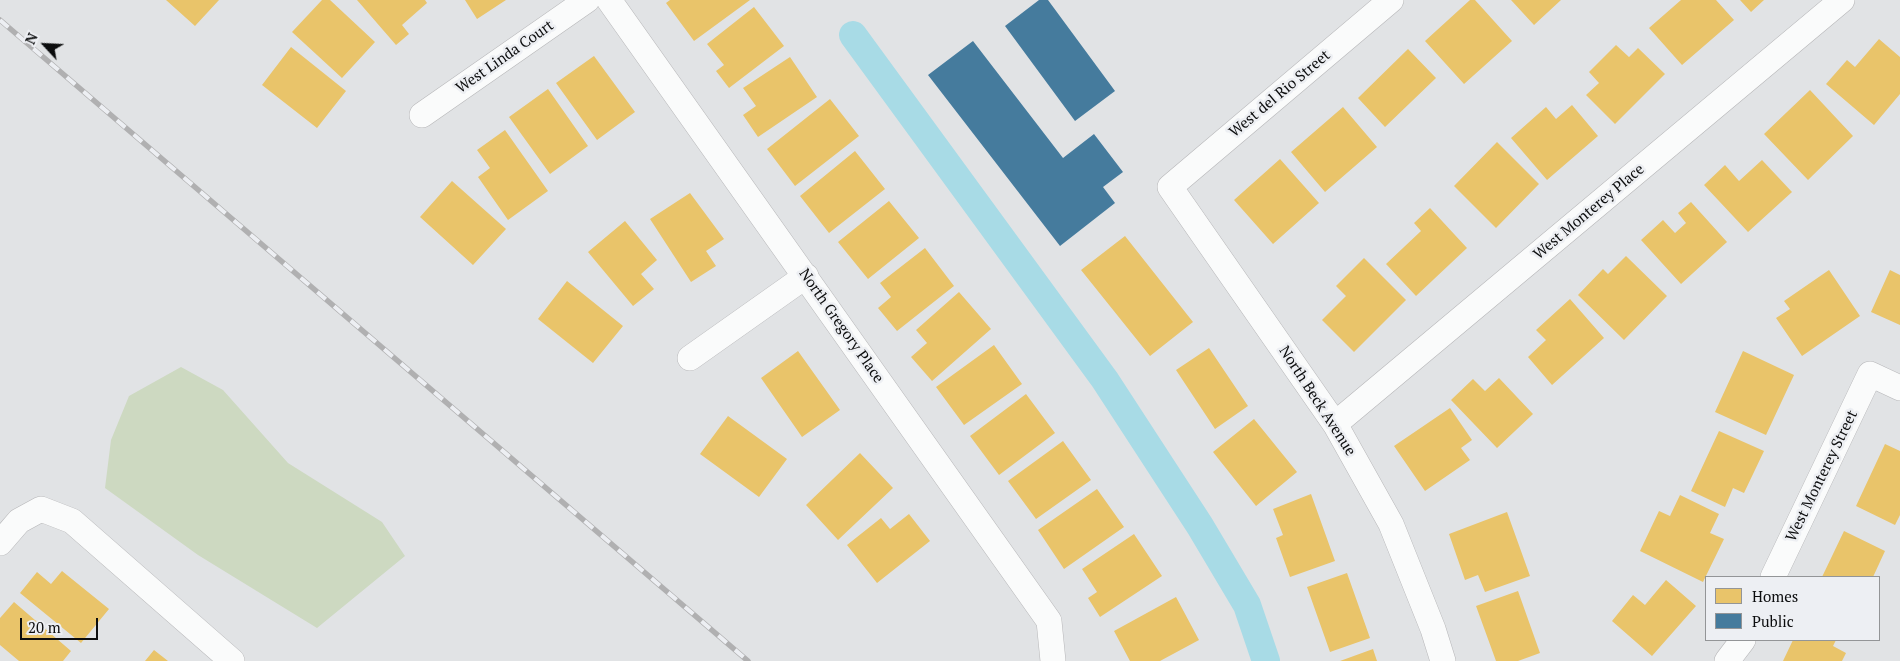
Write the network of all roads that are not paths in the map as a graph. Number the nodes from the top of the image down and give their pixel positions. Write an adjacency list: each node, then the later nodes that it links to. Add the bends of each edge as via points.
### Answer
1 (587, 0): 5 (street, West Linda Court)
2 (609, 0): 7 (street, North Gregory Place)
3 (1391, 0): 6 (street, West del Rio Street)
4 (1842, 0): 10 (street, West Monterey Place)
5 (422, 115)
6 (1170, 187): 10 (street, North Beck Avenue)
7 (806, 276): 8 (street); 15 (street, North Gregory Place, via 1049,621)
8 (690, 358)
9 (1900, 388): 12 (street, West Monterey Street, via 1870,374)
10 (1336, 424): 16 (street, North Beck Avenue, via 1390,524)
11 (0, 544): 14 (street, via 19,520 41,509 72,521)
12 (1773, 576)
13 (1742, 641): 17 (street)
14 (232, 661)
15 (1053, 661)
16 (1443, 661)
17 (1727, 661)

